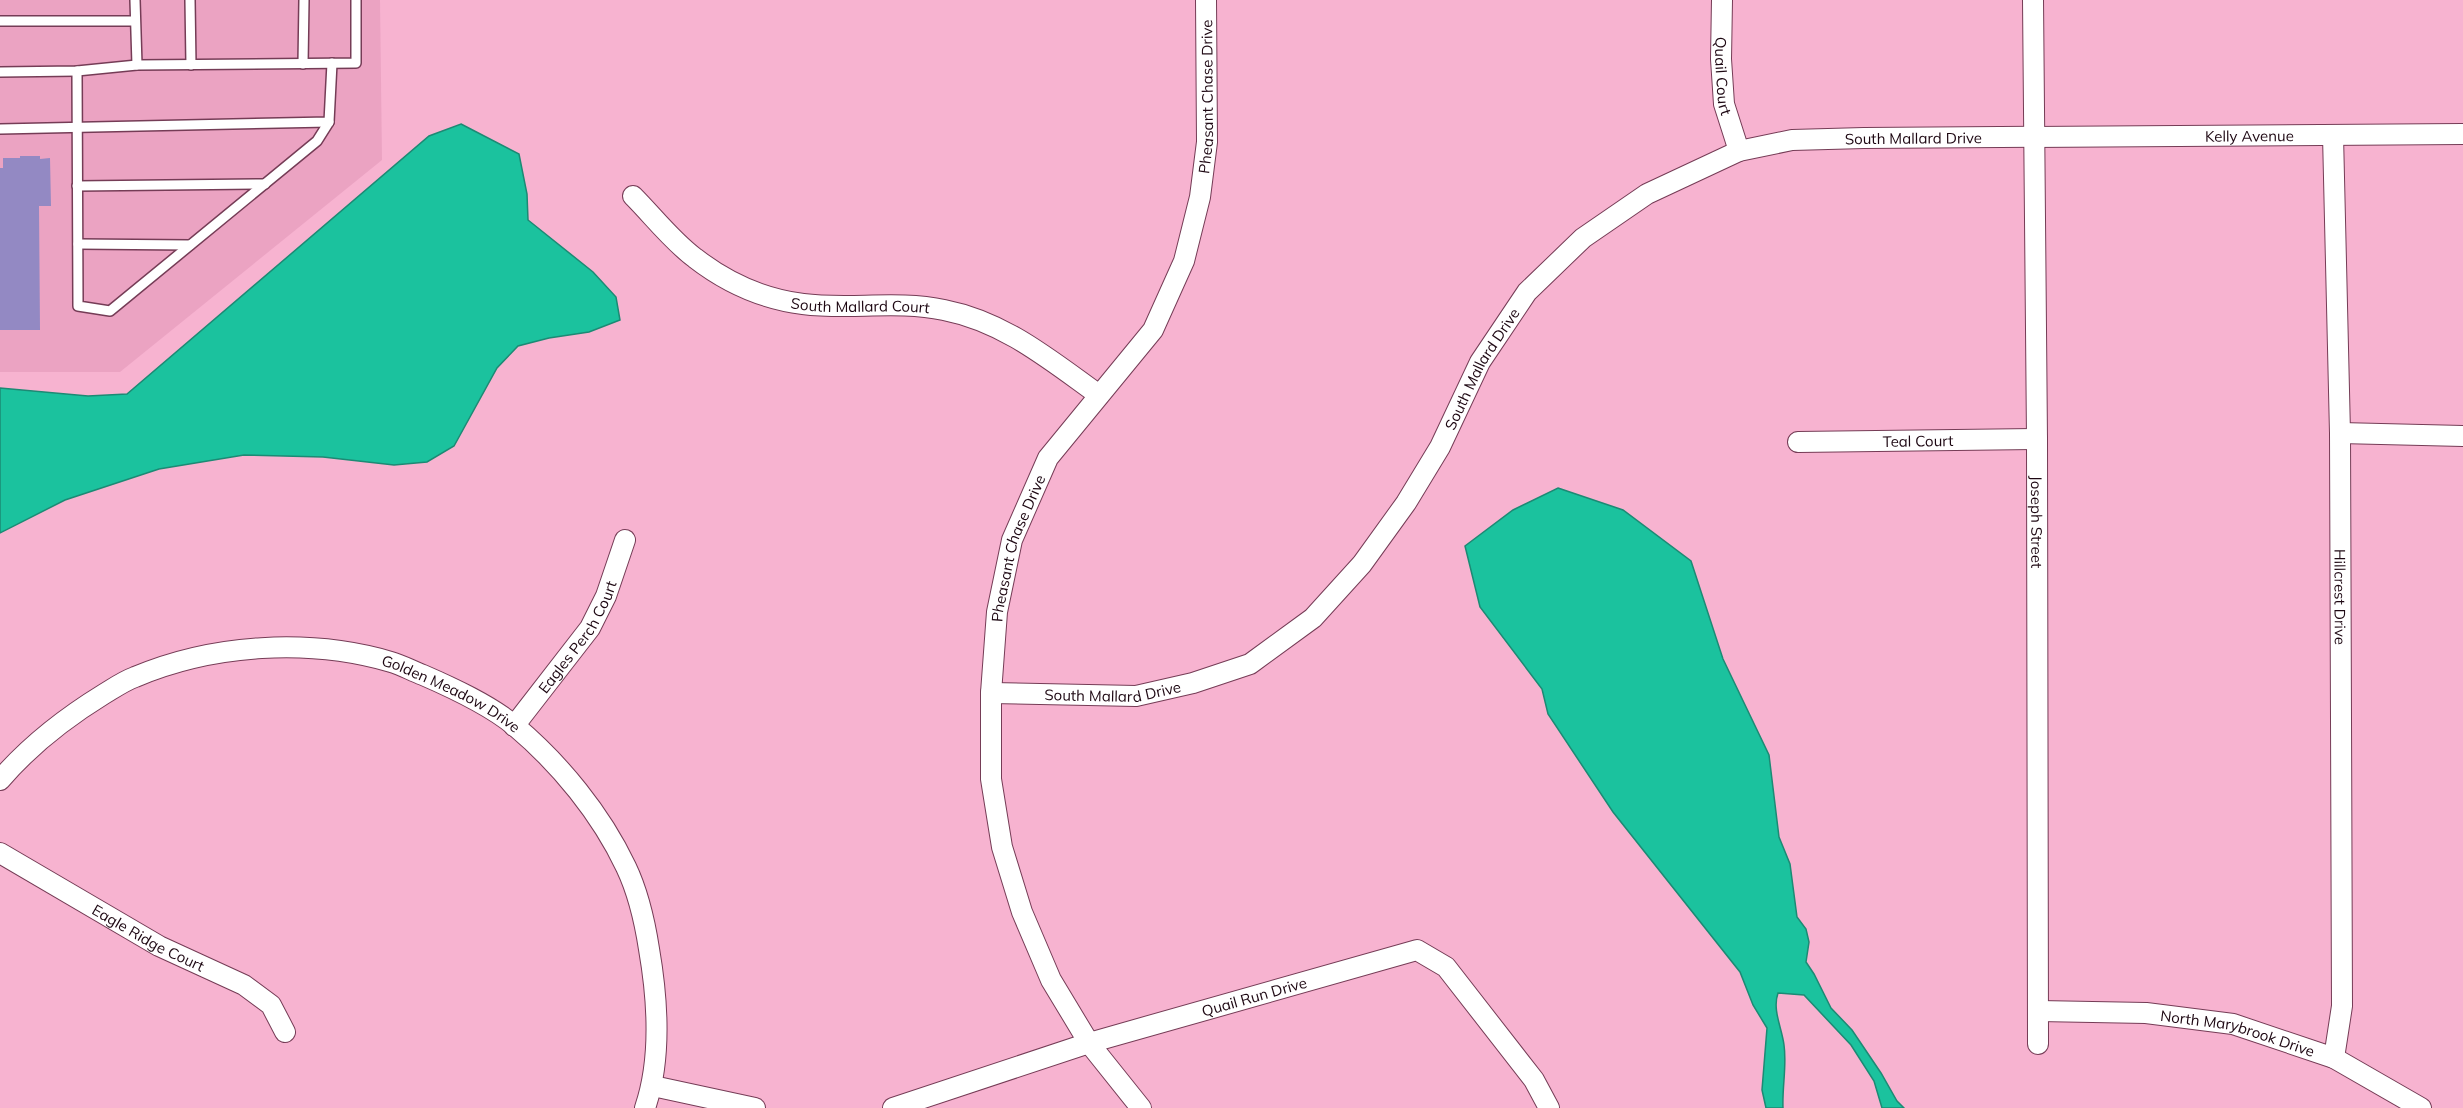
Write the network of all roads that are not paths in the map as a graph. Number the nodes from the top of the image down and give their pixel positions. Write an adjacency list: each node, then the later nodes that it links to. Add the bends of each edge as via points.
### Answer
1 (135, 0): 9 (lane)
2 (190, 0): 11 (lane)
3 (304, 0): 12 (lane)
4 (356, 0): 10 (lane, via 356,63)
5 (1206, 0): 28 (street, Pheasant Chase Drive, via 1207,142 1200,196 1184,261 1154,330)
6 (1722, 0): 22 (street, Quail Court, via 1724,104)
7 (2033, 0): 21 (street, Joseph Street)
8 (0, 21): 9 (lane)
9 (135, 21): 13 (lane)
10 (332, 63): 12 (lane); 16 (lane)
11 (191, 64): 12 (lane); 13 (lane)
12 (303, 64)
13 (137, 65): 14 (lane)
14 (77, 71): 15 (lane); 17 (lane)
15 (0, 72)
16 (329, 122): 17 (lane); 23 (lane, via 317,141)
17 (77, 127): 18 (lane); 24 (lane)
18 (0, 129)
19 (2463, 134): 20 (street, Kelly Avenue)
20 (2333, 135): 21 (street, Kelly Avenue); 29 (street, Hillcrest Drive)
21 (2034, 138): 22 (street, South Mallard Drive, via 1792,140); 31 (street, Joseph Street)
22 (1739, 152): 34 (street, South Mallard Drive, via 1647,194 1583,238 1527,292 1480,362 1440,447 1406,504 1362,564 1313,618 1250,664 1136,696)
23 (265, 184): 24 (lane); 27 (lane)
24 (77, 186): 26 (lane)
25 (633, 196): 28 (street, South Mallard Court, via 694,258 750,292 803,304 903,305 945,310 1024,340)
26 (78, 244): 27 (lane); 27 (lane, via 78,306 110,311)
27 (190, 245)
28 (1099, 395): 34 (street, Pheasant Chase Drive, via 1048,458 1012,540 997,612)
29 (2340, 433): 30 (street); 42 (street, Hillcrest Drive, via 2342,1006)
30 (2463, 436)
31 (2037, 439): 32 (street, Teal Court); 38 (street, Joseph Street)
32 (1798, 442)
33 (625, 540): 35 (street, Eagles Perch Court, via 606,596 590,628)
34 (991, 693): 40 (street, Pheasant Chase Drive, via 991,779 1002,848 1022,912 1052,980)
35 (514, 726): 36 (street, Golden Meadow Drive, via 453,688 392,662 330,650 262,648 201,656 133,677 71,714 22,755); 43 (street, Golden Meadow Drive, via 566,777 600,822 627,869 646,928 656,985)
36 (0, 780)
37 (0, 853): 39 (street, Eagle Ridge Court, via 159,946 244,985 271,1005)
38 (2038, 1011): 41 (street, Joseph Street); 42 (street, North Marybrook Drive, via 2146,1013 2233,1024)
39 (285, 1032)
40 (1089, 1043): 46 (street, Quail Run Drive); 47 (street, Pheasant Chase Drive); 48 (street, Quail Run Drive, via 1417,950 1446,967 1534,1080)
41 (2038, 1044)
42 (2334, 1058): 49 (street, North Marybrook Drive)
43 (652, 1086): 44 (street, Golden Meadow Drive); 45 (street)
44 (645, 1108)
45 (755, 1108)
46 (892, 1108)
47 (1141, 1108)
48 (1549, 1108)
49 (2421, 1108)

